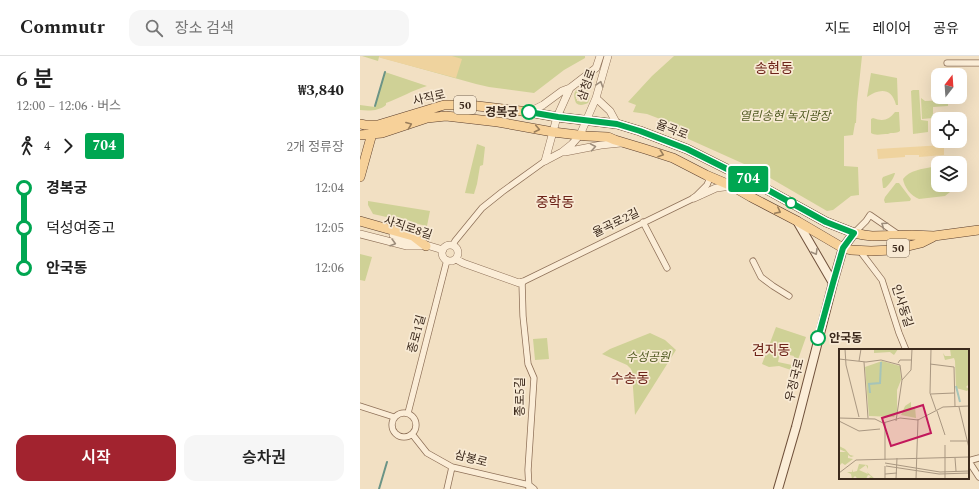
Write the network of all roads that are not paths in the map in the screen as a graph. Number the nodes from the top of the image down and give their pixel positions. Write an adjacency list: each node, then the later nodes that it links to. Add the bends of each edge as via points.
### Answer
1 (600, 56): 5 (street, 삼청로, via 596,68)
2 (608, 56): 6 (street, 삼청로, one-way to 2)
3 (948, 63): 4 (street)
4 (979, 63)
5 (570, 88): 7 (street, 삼청로, via 562,90); 8 (street)
6 (596, 98): 9 (street, 삼청로); 11 (street, via 610,111)
7 (529, 112): 8 (main road, 사직로 / 50); 12 (main road, 사직로 / 50, via 469,105 444,105)
8 (558, 117): 9 (main road, 사직로 / 50); 13 (street)
9 (585, 121): 11 (main road, 율곡로); 15 (street, 삼청로)
10 (362, 124): 12 (main road, 사직로); 16 (main road)
11 (617, 124): 28 (main road, 율곡로, via 687,149 826,222)
12 (374, 125): 14 (main road)
13 (553, 132): 14 (main road, 사직로 / 50, one-way to 13, via 390,131 427,118 446,116); 15 (main road, 사직로 / 50); 19 (street)
14 (372, 134): 16 (main road, 50); 21 (main road)
15 (580, 135): 17 (main road, 율곡로 / 50, via 608,137); 18 (street)
16 (361, 138)
17 (624, 143): 18 (street, one-way to 17); 20 (main road, 율곡로 / 50, one-way to 20, via 673,158)
18 (562, 152): 19 (street)
19 (545, 161): 32 (street, via 482,208)
20 (706, 175): 22 (main road, 율곡로 / 50); 23 (street, 율곡로2길, via 709,180 707,185)
21 (360, 177)
22 (732, 186): 23 (street, via 716,188); 24 (main road, 율곡로 / 50, one-way to 24)
23 (694, 198): 25 (street, 율곡로2길)
24 (797, 221): 34 (main road, 율곡로 / 50); 42 (main road, one-way to 42)
25 (643, 222): 40 (street); 41 (street, 율곡로2길)
26 (363, 224): 33 (main road, via 414,236)
27 (979, 230): 31 (main road, 율곡로 / 50)
28 (854, 233): 30 (main road, 율곡로); 30 (street, one-way to 28, via 870,215); 34 (main road, 우정국로)
29 (360, 234): 33 (street, 사직로8길, one-way to 33, via 406,246)
30 (899, 236): 31 (main road, 율곡로)
31 (934, 236): 36 (main road, 율곡로 / 50, via 921,243 892,250)
32 (453, 245): 35 (street, via 448,245); 37 (street, via 458,250)
33 (426, 246): 35 (street, 사직로8길)
34 (843, 248): 36 (main road, 율곡로); 42 (main road, 우정국로)
35 (443, 250): 38 (street, via 442,255)
36 (860, 251): 44 (street, 인사동길, via 882,280)
37 (457, 258): 38 (street); 41 (street)
38 (447, 260): 46 (street, 종로1길)
39 (753, 261): 43 (street, via 761,277)
40 (667, 268)
41 (522, 282): 54 (street, 종로5길, via 528,364 534,378)
42 (833, 283): 57 (main road, 우정국로)
43 (789, 296)
44 (906, 349)
45 (360, 406): 47 (street)
46 (408, 413): 47 (street, via 398,413); 48 (street, via 416,423)
47 (394, 417): 48 (street, via 392,428 397,435 404,437)
48 (412, 434): 52 (street, 삼봉로, via 427,453)
49 (979, 458): 50 (street)
50 (969, 461)
51 (969, 462): 53 (street)
52 (452, 467): 54 (street, 삼봉로); 55 (street)
53 (979, 477)
54 (529, 487): 56 (street, 삼봉로)
55 (447, 489)
56 (534, 489)
57 (778, 489)

